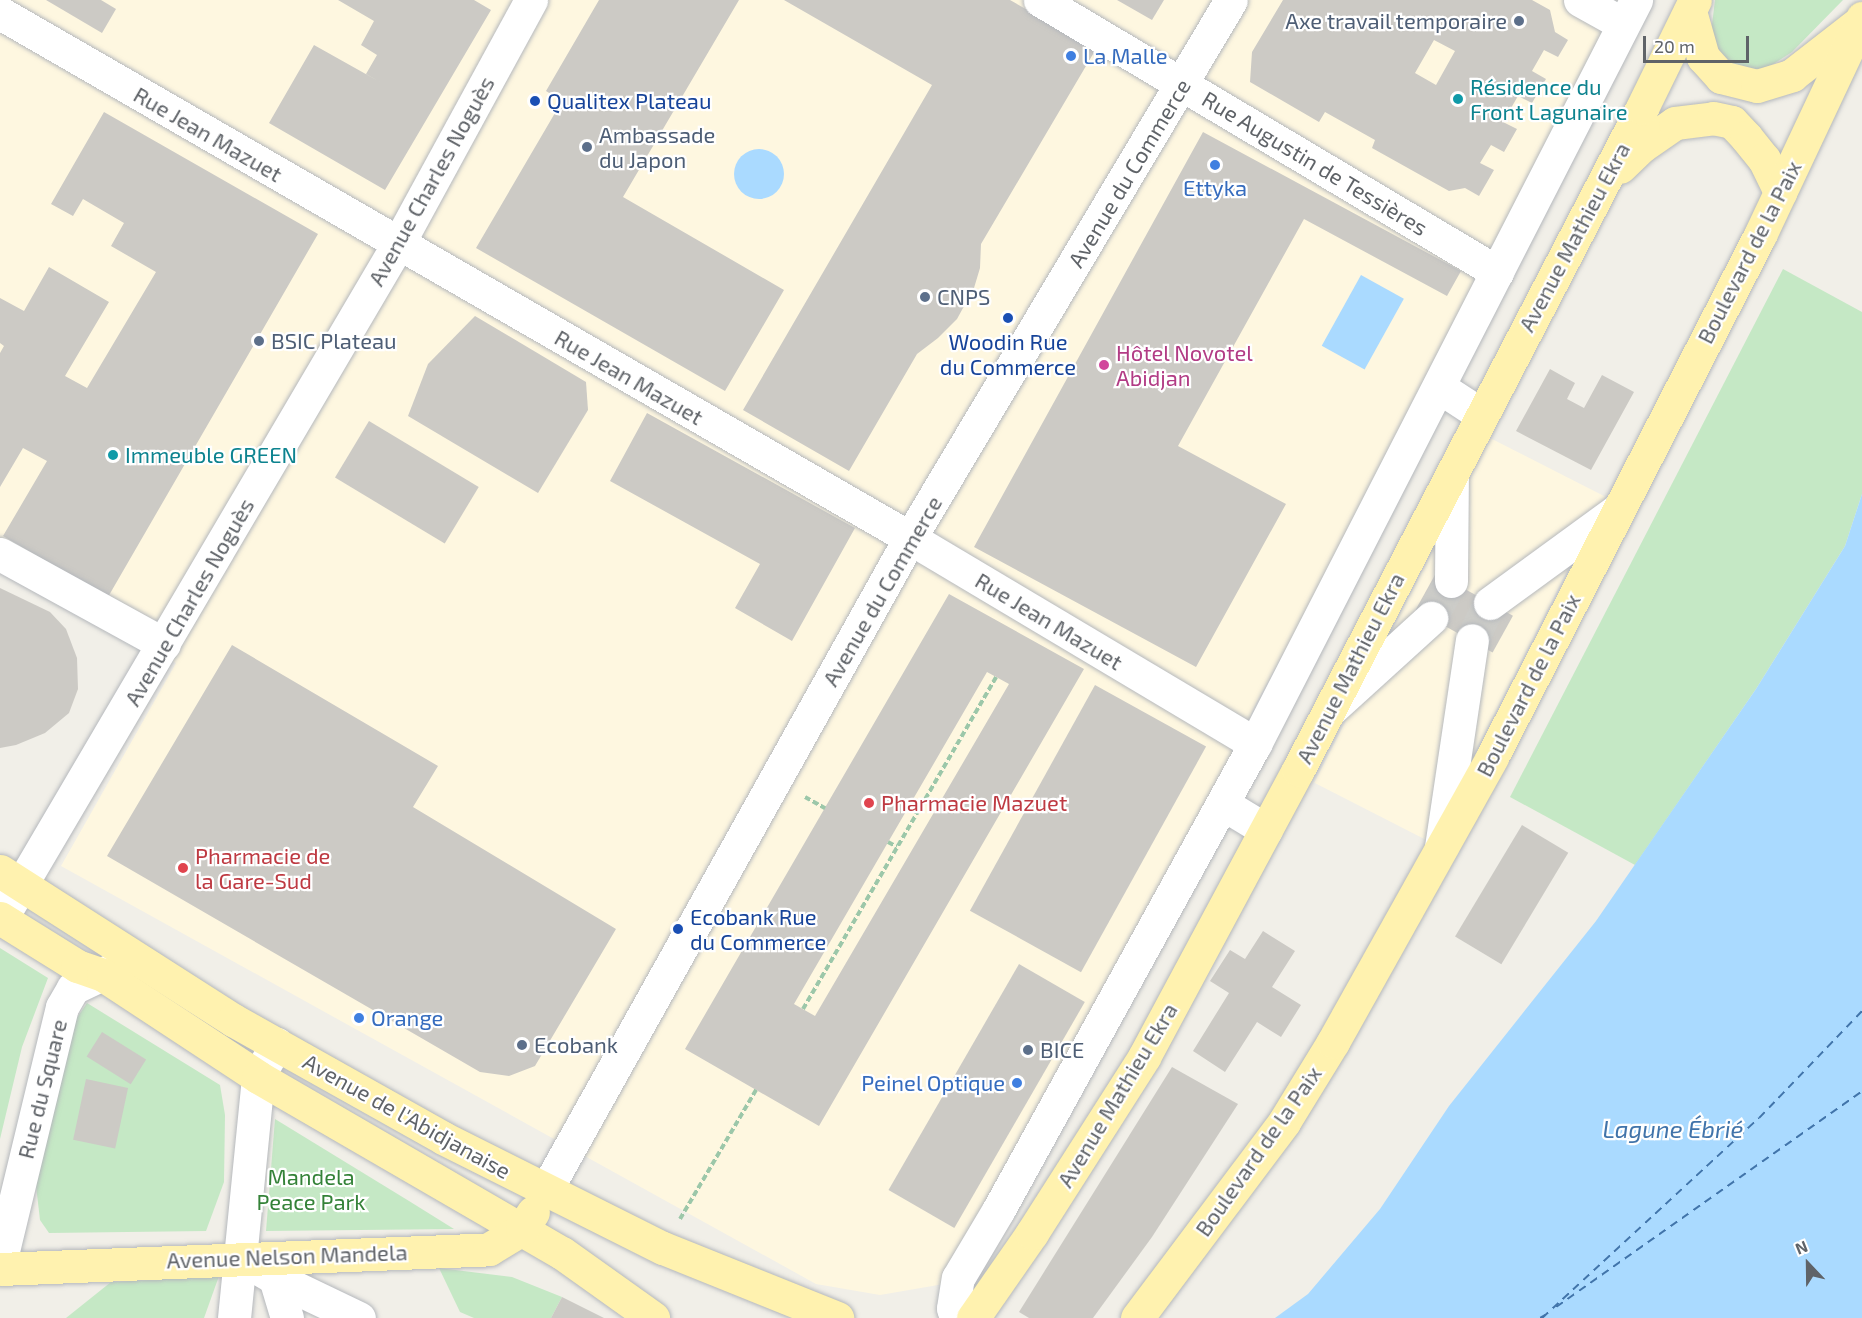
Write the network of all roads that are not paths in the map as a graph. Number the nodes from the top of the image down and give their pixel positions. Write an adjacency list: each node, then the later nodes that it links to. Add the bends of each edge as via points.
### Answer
1 (1040, 0): 9 (street, Rue Augustin de Tessières)
2 (1231, 0): 9 (street, Avenue du Commerce)
3 (1580, 0): 6 (street)
4 (522, 3): 12 (street, Avenue Charles Noguès)
5 (1692, 6): 8 (main road, via 1703,57 1721,77 1757,86 1792,75); 10 (main road, Avenue Mathieu Ekra)
6 (1629, 12): 13 (street)
7 (0, 13): 12 (street, Rue Jean Mazuet)
8 (1861, 20): 11 (main road, Boulevard de la Paix)
9 (1183, 83): 13 (street, Rue Augustin de Tessières); 18 (street, Avenue du Commerce)
10 (1602, 185): 11 (main road, via 1641,146 1675,123 1713,118 1732,122 1764,159); 15 (main road, Avenue Mathieu Ekra)
11 (1780, 192): 17 (main road, Boulevard de la Paix)
12 (398, 244): 18 (street, Rue Jean Mazuet); 24 (street, Avenue Charles Noguès)
13 (1497, 272): 14 (street)
14 (1440, 387): 15 (street); 26 (street)
15 (1482, 414): 16 (main road, Avenue Mathieu Ekra)
16 (1452, 474): 20 (street); 25 (main road, Avenue Mathieu Ekra)
17 (1616, 512): 21 (street); 29 (main road, Boulevard de la Paix)
18 (910, 538): 26 (street, Rue Jean Mazuet); 37 (street, Avenue du Commerce)
19 (0, 554): 24 (street)
20 (1450, 581)
21 (1490, 603)
22 (1431, 618): 25 (street)
23 (1472, 640): 29 (street)
24 (164, 644): 30 (street, Avenue Charles Noguès)
25 (1328, 712): 28 (main road, Avenue Mathieu Ekra)
26 (1256, 744): 27 (street)
27 (1223, 804): 28 (street); 49 (street, via 958,1278 953,1308)
28 (1266, 830): 50 (main road, Avenue Mathieu Ekra, via 1144,1057)
29 (1441, 849): 51 (main road, Boulevard de la Paix, via 1284,1122)
30 (11, 878): 31 (main road, Avenue de l'Abidjanaise); 32 (street, Avenue Charles Noguès)
31 (76, 918): 32 (main road); 33 (main road, Avenue de l'Abidjanaise)
32 (4, 925): 34 (main road, Avenue de l'Abidjanaise, via 77,966)
33 (136, 956): 34 (street, Rue du Square); 35 (main road, Avenue de l'Abidjanaise)
34 (103, 975): 36 (main road, Avenue de l'Abidjanaise); 40 (street, Rue du Square, via 73,988 62,1007)
35 (276, 1044): 36 (street); 37 (main road, Avenue de l'Abidjanaise, via 443,1138)
36 (258, 1077): 38 (main road, Avenue de l'Abidjanaise); 39 (street)
37 (546, 1190): 38 (main road, Avenue Nelson Mandela); 48 (main road, Avenue de l'Abidjanaise, via 663,1248)
38 (522, 1229): 39 (main road, Avenue Nelson Mandela, via 489,1249); 47 (main road, Avenue de l'Abidjanaise)
39 (239, 1257): 41 (main road, Avenue Nelson Mandela); 42 (street); 44 (street)
40 (0, 1263)
41 (0, 1269)
42 (276, 1278): 43 (street); 45 (street)
43 (329, 1310): 46 (street)
44 (234, 1318)
45 (287, 1318)
46 (359, 1318)
47 (653, 1318)
48 (837, 1318)
49 (956, 1318)
50 (973, 1318)
51 (1137, 1318)

